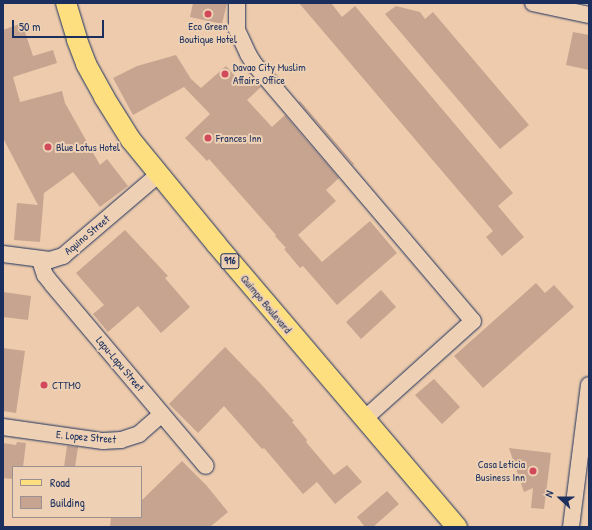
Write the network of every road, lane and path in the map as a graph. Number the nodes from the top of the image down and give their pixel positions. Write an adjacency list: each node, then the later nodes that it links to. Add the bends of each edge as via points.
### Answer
1 (66, 3): 5 (main road, Quimpo Boulevard / 916, via 81,52 100,90 121,125)
2 (237, 3): 10 (street, via 237,30 255,65 473,321)
3 (533, 3): 4 (street)
4 (589, 15)
5 (158, 175): 7 (street, Aquino Street, via 63,256); 10 (main road, Quimpo Boulevard / 916)
6 (3, 254): 7 (street, Aquino Street)
7 (40, 260): 9 (street, Lapu-Lapu Street, via 45,275 52,284)
8 (589, 385): 14 (street)
9 (162, 414): 11 (street, E. Lopez Street, via 139,434 122,440 103,440); 12 (street, Lapu-Lapu Street)
10 (364, 419): 13 (main road, Quimpo Boulevard / 916)
11 (3, 427)
12 (206, 466)
13 (457, 527)
14 (571, 527)

